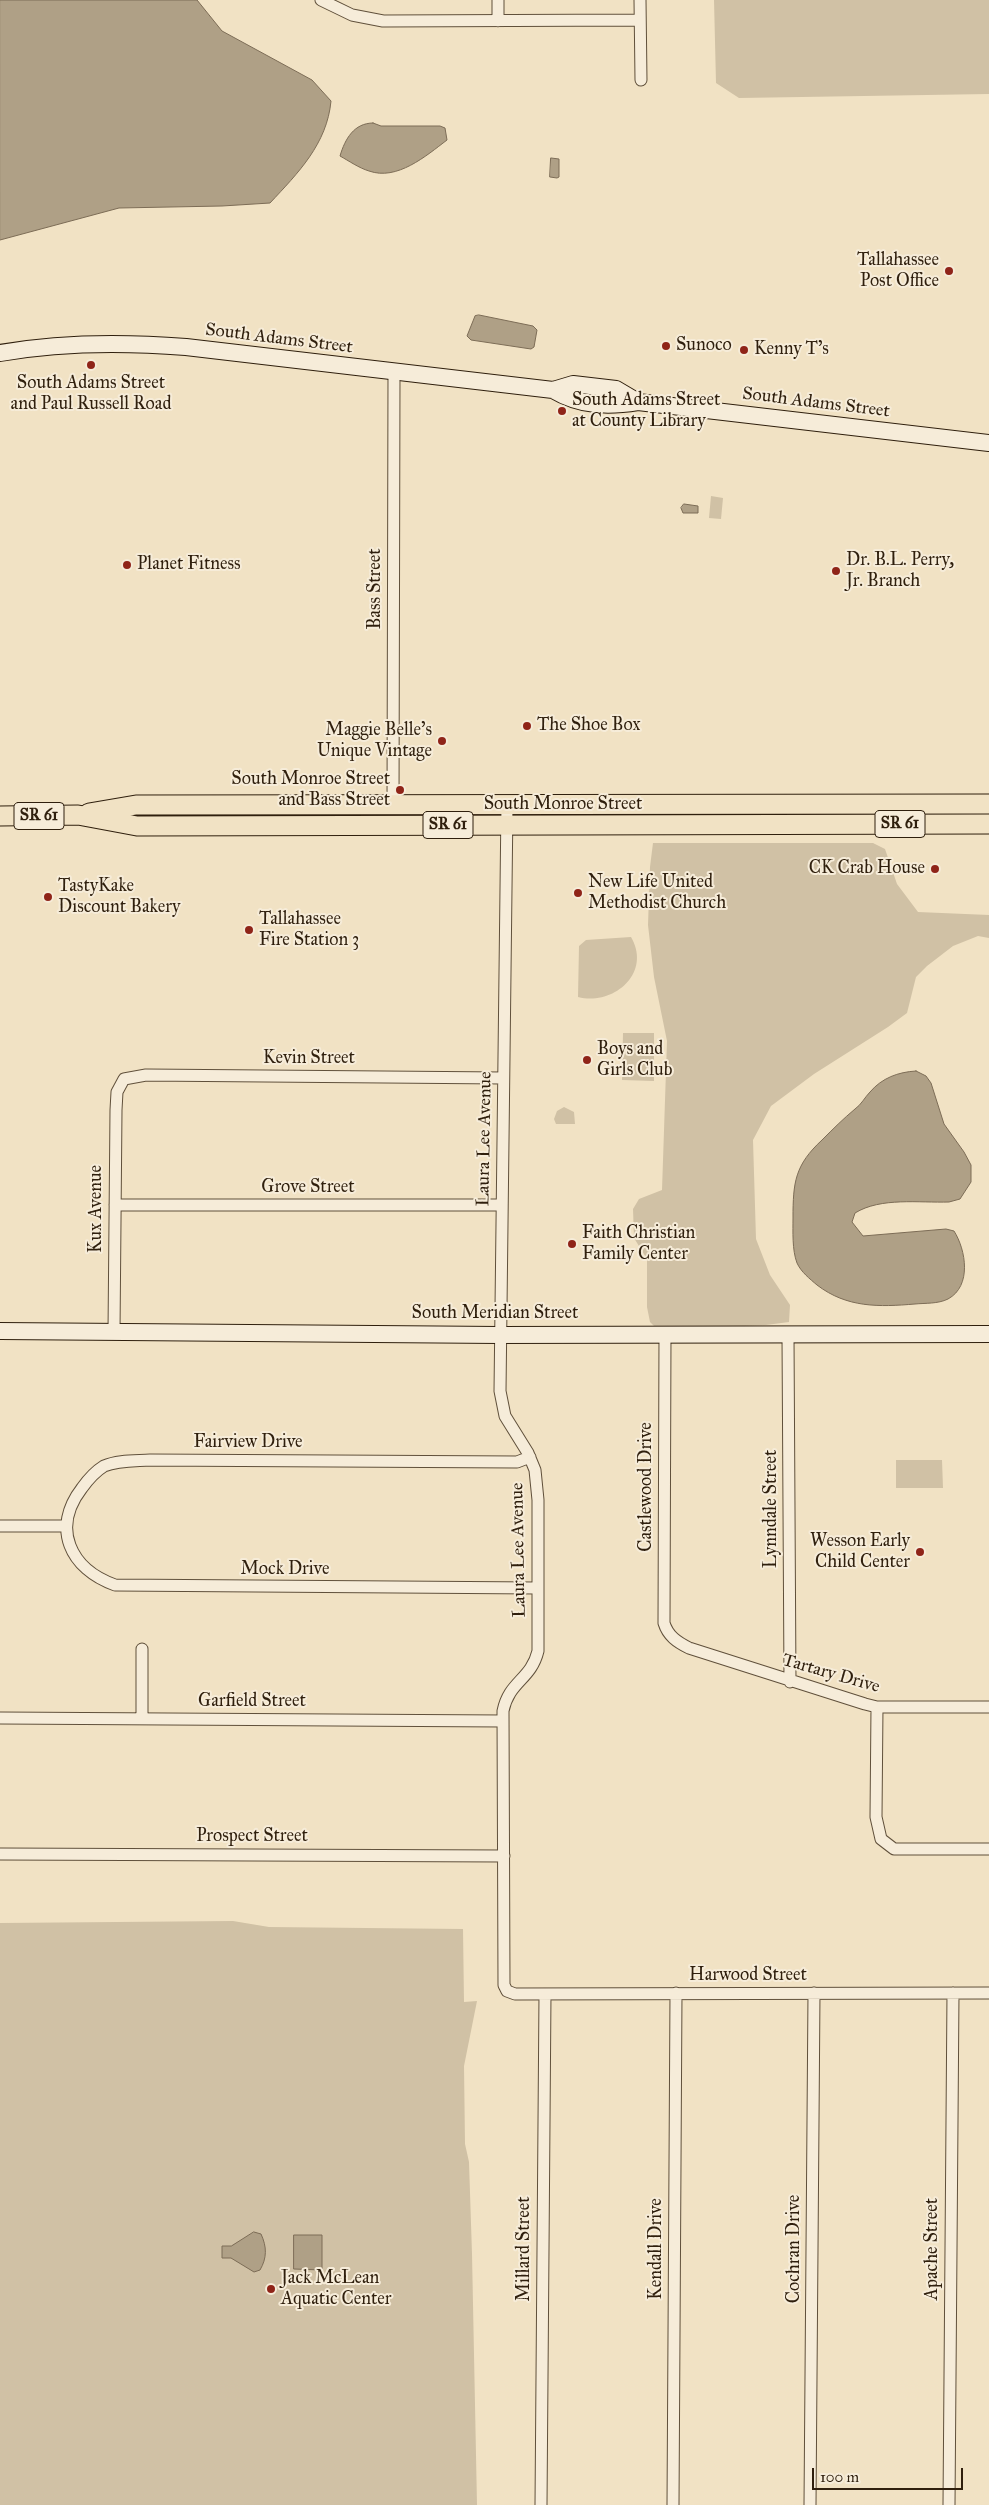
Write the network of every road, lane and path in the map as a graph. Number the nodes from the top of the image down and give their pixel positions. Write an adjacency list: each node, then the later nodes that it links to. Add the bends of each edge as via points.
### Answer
1 (321, 0): 5 (street, via 331,7 366,19)
2 (498, 0): 5 (street)
3 (640, 0): 4 (street)
4 (640, 20): 5 (street); 6 (street)
5 (498, 21)
6 (640, 80)
7 (0, 353): 8 (main road, South Adams Street, via 76,344 148,344)
8 (394, 373): 9 (main road, South Adams Street, via 553,390 571,401 615,405 638,402); 14 (street, Bass Street)
9 (989, 444)
10 (989, 804): 12 (main road, South Monroe Street / SR 61)
11 (188, 805): 13 (main road, South Monroe Street / SR 61); 15 (main road, South Monroe Street / SR 61, via 128,805); 20 (main road, via 173,815)
12 (507, 805): 14 (main road, South Monroe Street / SR 61); 17 (street, Laura Lee Avenue)
13 (304, 806): 14 (main road, South Monroe Street / SR 61); 19 (main road)
14 (393, 806)
15 (78, 815): 16 (main road, South Monroe Street / SR 61); 20 (main road, South Monroe Street / SR 61, via 137,826)
16 (0, 816)
17 (507, 824): 18 (main road, South Monroe Street / SR 61); 19 (main road, South Monroe Street / SR 61); 21 (street, Laura Lee Avenue)
18 (989, 824)
19 (304, 825): 20 (main road, South Monroe Street / SR 61)
20 (169, 826)
21 (503, 1078): 22 (street, Kevin Street, via 146,1075 130,1076); 24 (street, Laura Lee Avenue)
22 (118, 1086): 23 (street, Kux Avenue)
23 (115, 1205): 24 (street, Grove Street); 26 (street, Kux Avenue)
24 (502, 1205): 29 (street, Laura Lee Avenue)
25 (0, 1331): 26 (main road, South Meridian Street)
26 (114, 1332): 29 (main road, South Meridian Street)
27 (665, 1334): 29 (main road, South Meridian Street); 30 (main road, South Meridian Street); 35 (street, Castlewood Drive, via 664,1623)
28 (989, 1334): 30 (main road, South Meridian Street)
29 (500, 1335): 31 (street, Laura Lee Avenue, via 501,1406)
30 (788, 1336): 37 (street, Lynndale Street)
31 (530, 1457): 33 (street, Fairview Drive, via 517,1462 117,1462 103,1467 84,1485 68,1512); 34 (street, Laura Lee Avenue, via 537,1487)
32 (0, 1526): 33 (street)
33 (65, 1526): 34 (street, Mock Drive, via 73,1553 83,1566 102,1580 116,1585)
34 (537, 1588): 42 (street, Laura Lee Avenue, via 536,1661 528,1674 509,1692)
35 (672, 1638): 37 (street, Tartary Drive, via 696,1651)
36 (142, 1649): 41 (street)
37 (790, 1682): 38 (street, Tartary Drive)
38 (877, 1707): 39 (street, Tartary Drive); 43 (street, via 878,1834 894,1849)
39 (989, 1707)
40 (0, 1718): 41 (street, Garfield Street)
41 (142, 1718): 42 (street, Garfield Street)
42 (503, 1721): 45 (street, Laura Lee Avenue)
43 (989, 1849)
44 (0, 1854): 45 (street, Prospect Street)
45 (504, 1856): 46 (street, Laura Lee Avenue, via 504,1985)
46 (507, 1991): 51 (street, Harwood Street)
47 (676, 1993): 48 (street, Harwood Street); 51 (street, Harwood Street); 53 (street, Kendall Drive)
48 (814, 1993): 49 (street, Harwood Street); 54 (street, Cochran Drive)
49 (953, 1993): 50 (street, Harwood Street); 55 (street, Apache Street)
50 (989, 1993)
51 (545, 1994): 52 (street, Millard Street)
52 (541, 2505)
53 (673, 2505)
54 (810, 2505)
55 (948, 2505)

